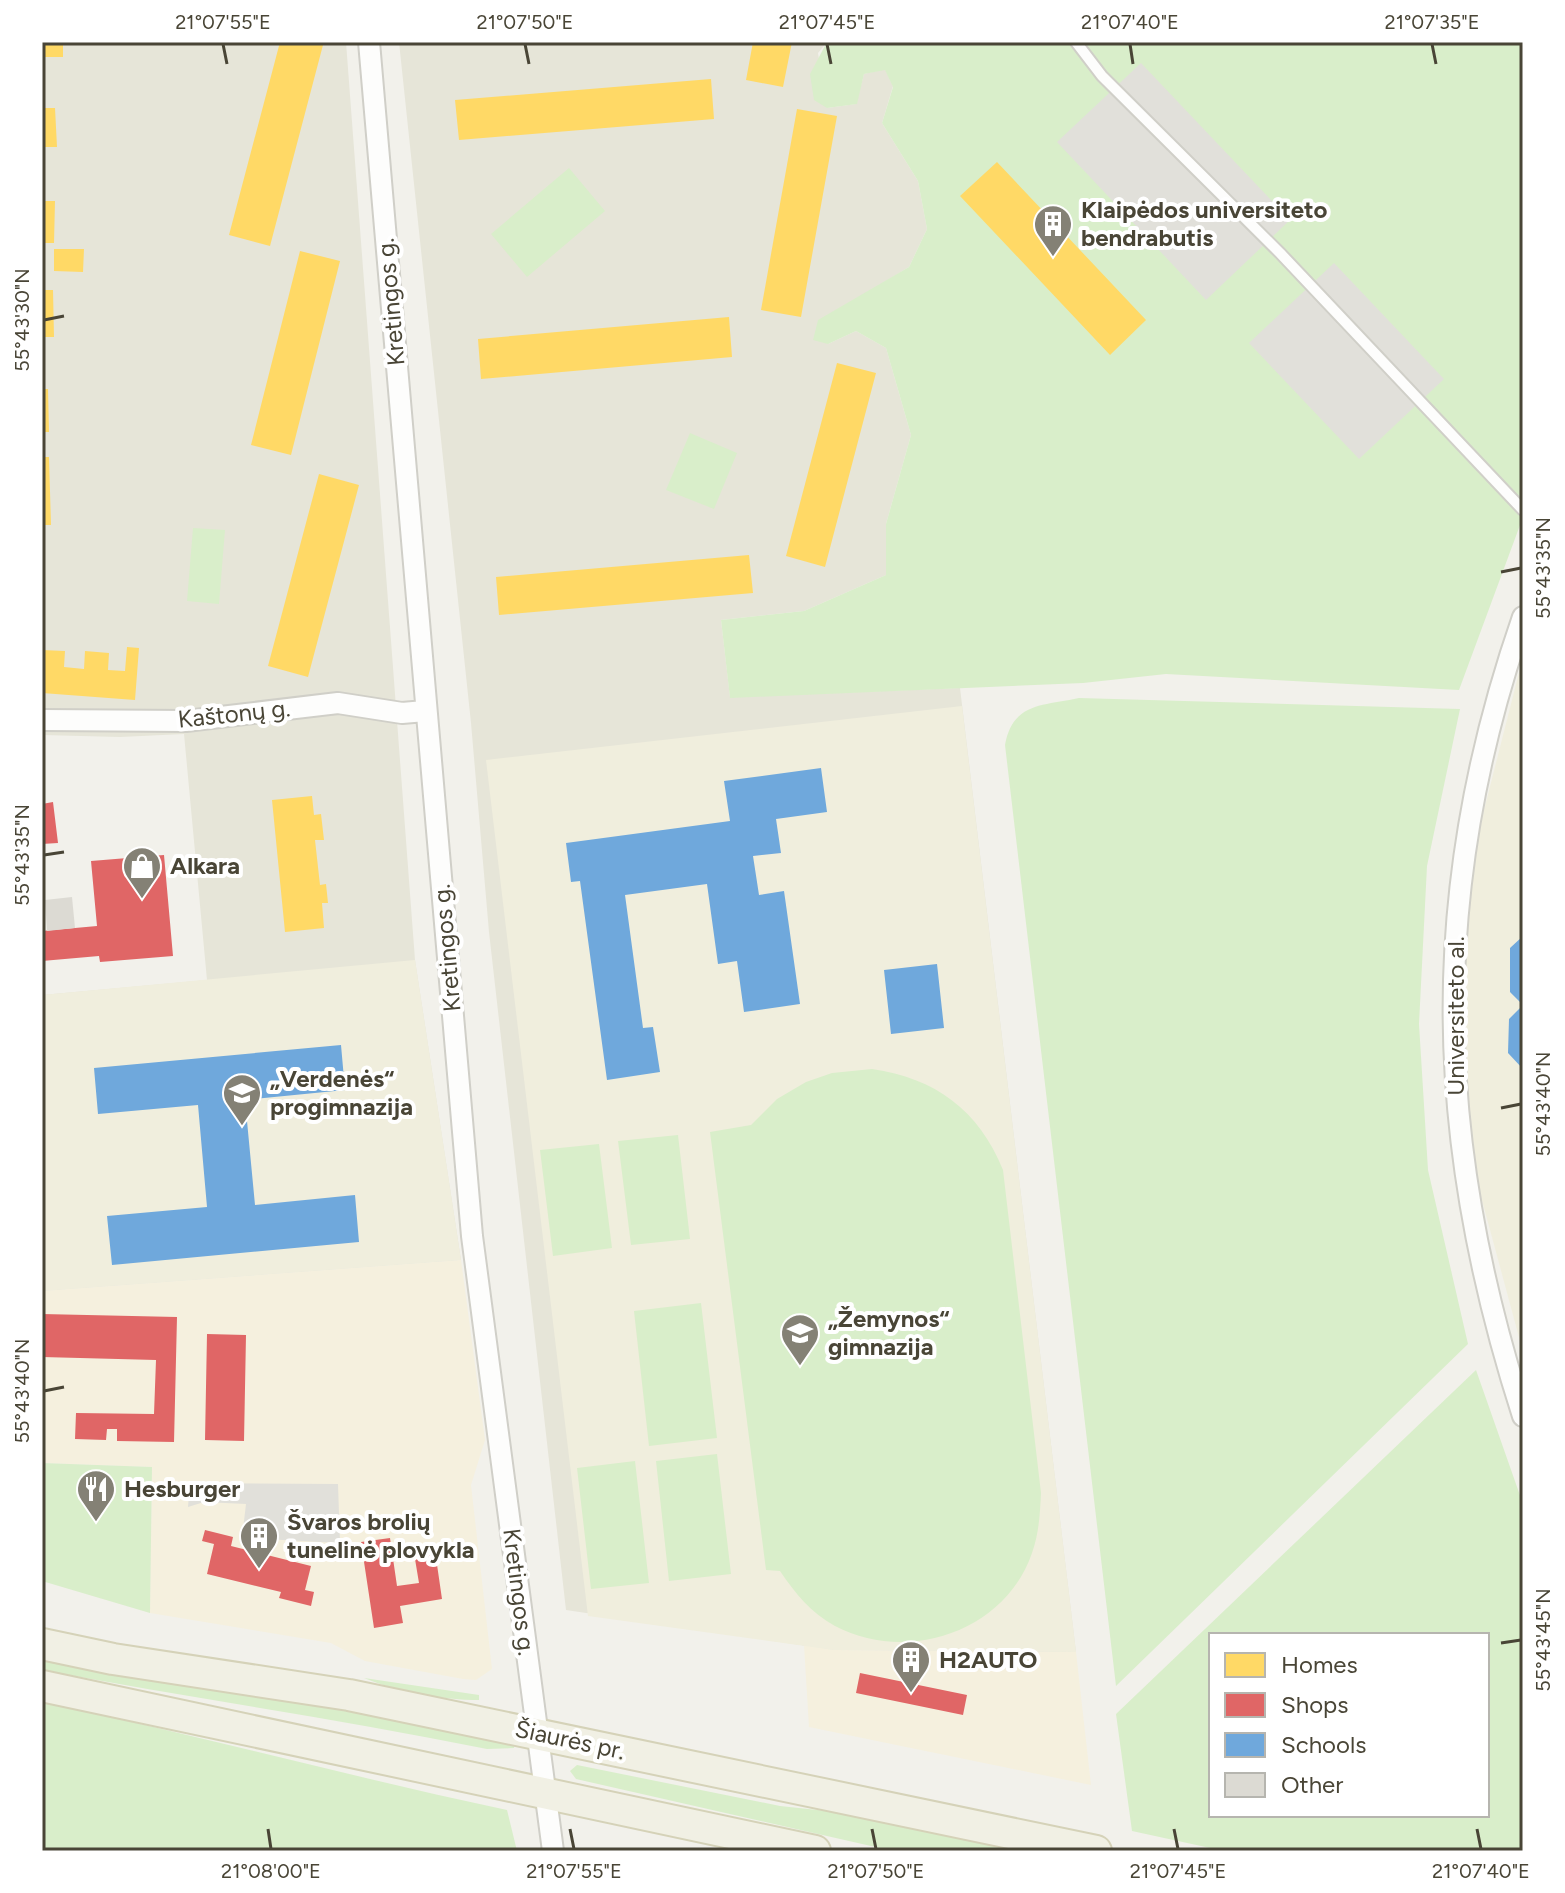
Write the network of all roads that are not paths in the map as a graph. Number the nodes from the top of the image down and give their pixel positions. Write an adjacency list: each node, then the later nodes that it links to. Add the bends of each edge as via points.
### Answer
1 (369, 42): 5 (street, Kretingos g.)
2 (1076, 42): 3 (lane, via 1102,76 1280,253)
3 (1523, 510)
4 (1523, 617): 7 (street, Universiteto al., via 1478,778 1461,877 1452,1012 1469,1215)
5 (425, 711): 6 (street, Kaštonų g., via 402,713 338,703 186,721); 10 (street, Kretingos g., via 472,1236)
6 (42, 720)
7 (1523, 1416)
8 (42, 1644): 10 (main road, Šiaurės pr., via 349,1695)
9 (42, 1686): 11 (main road)
10 (538, 1733): 11 (street, Kretingos g.); 14 (main road, Šiaurės pr.)
11 (545, 1795): 12 (street, Kretingos g.); 13 (main road)
12 (553, 1851)
13 (815, 1851)
14 (1096, 1851)

